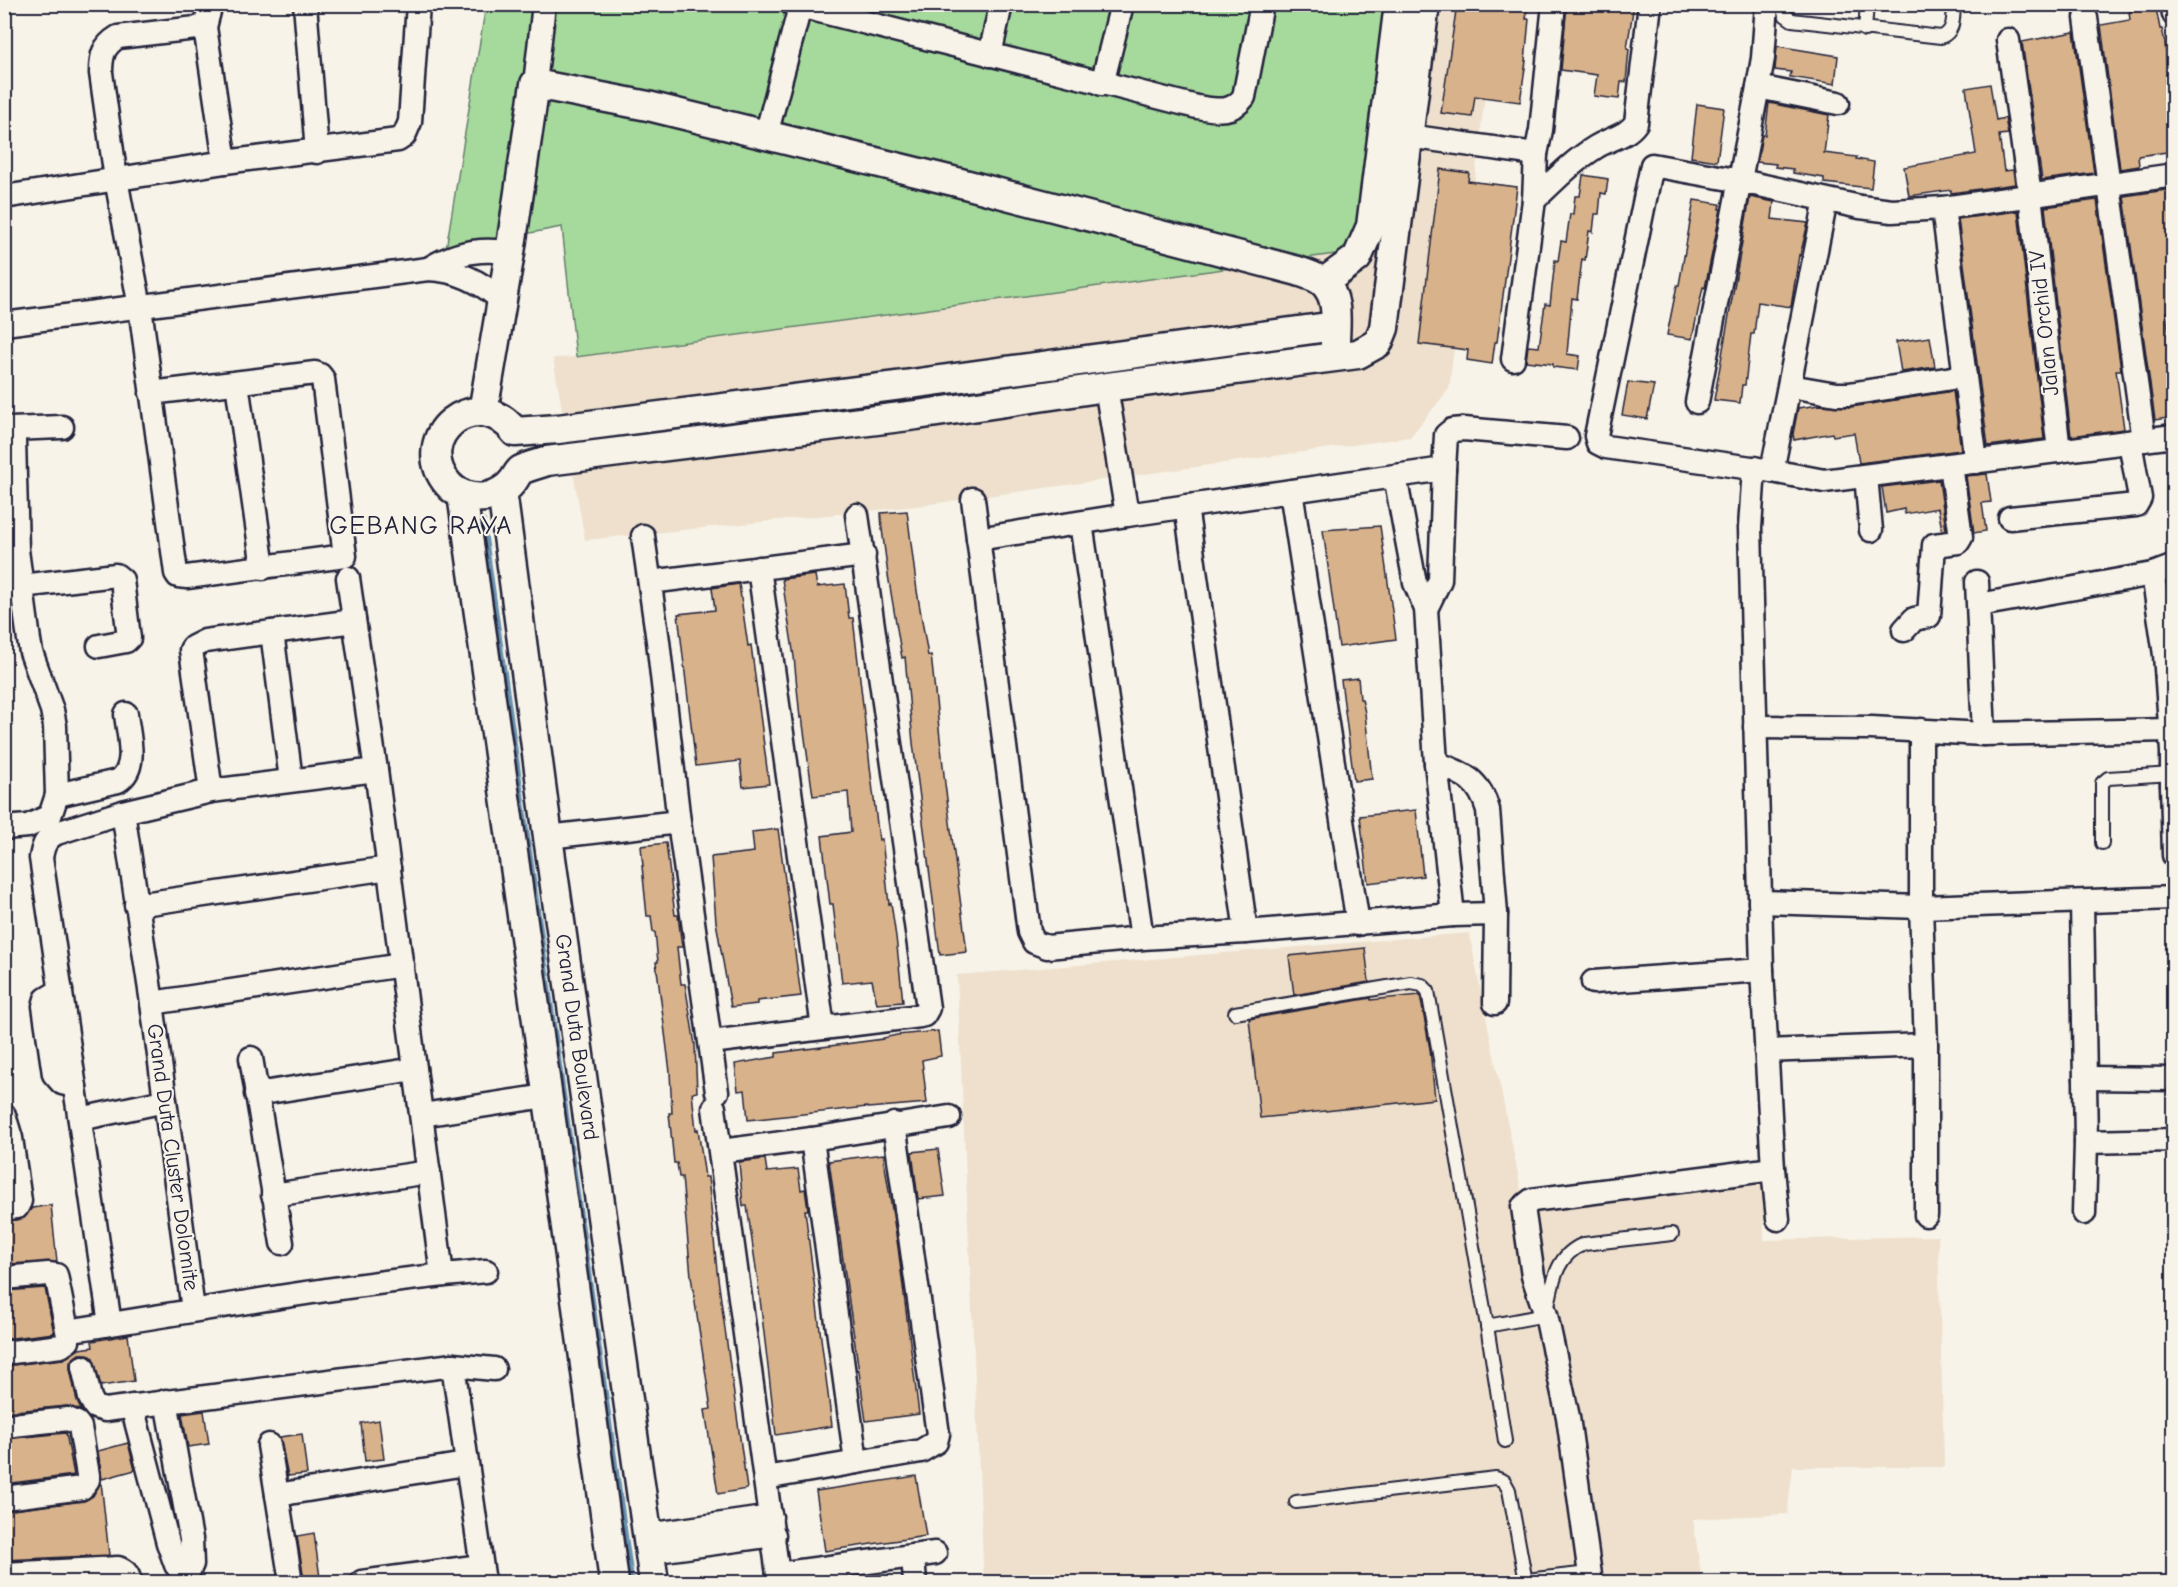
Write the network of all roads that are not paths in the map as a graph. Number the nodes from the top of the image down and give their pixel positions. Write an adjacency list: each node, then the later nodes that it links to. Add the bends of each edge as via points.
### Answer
1 (211, 4): 21 (street)
2 (304, 4): 31 (street)
3 (418, 4): 31 (street, via 410,122 404,136 394,142)
4 (544, 4): 25 (street)
5 (1001, 4): 24 (street)
6 (1122, 4): 26 (street)
7 (1262, 4): 26 (street, via 1245,96 1237,106 1221,110 1197,107)
8 (1399, 4): 45 (street, via 1371,226 1357,258)
9 (1425, 4): 30 (street)
10 (1554, 4): 32 (street)
11 (1650, 4): 40 (street, via 1636,123 1630,131 1596,147 1568,168)
12 (1767, 4): 27 (street)
13 (1781, 4): 22 (lane, via 1792,20)
14 (1867, 4): 22 (lane)
15 (1954, 4): 22 (lane, via 1952,27 1941,38)
16 (2172, 4): 18 (street)
17 (796, 6): 19 (street); 29 (street)
18 (2174, 14)
19 (877, 15): 24 (street)
20 (2086, 18): 37 (street)
21 (205, 27): 33 (street); 35 (street, via 118,37 107,44 101,56 101,73)
22 (1865, 30)
23 (2008, 40): 38 (street, Jalan Orchid IV)
24 (990, 55): 26 (street)
25 (535, 84): 29 (street); 43 (street)
26 (1102, 84)
27 (1758, 87): 28 (street); 36 (street)
28 (1838, 103)
29 (766, 135): 45 (street, via 1226,251)
30 (1408, 136): 32 (street); 50 (street, via 1384,328 1378,343 1358,354)
31 (317, 152): 33 (street)
32 (1536, 154): 40 (street)
33 (225, 162): 35 (street)
34 (2174, 175): 37 (street)
35 (116, 180): 39 (street); 47 (street)
36 (1741, 181): 41 (street); 58 (street); 69 (street, via 1652,165 1596,436 1598,443 1606,447)
37 (2110, 184): 38 (street); 64 (street)
38 (2030, 195): 42 (street); 65 (street, Jalan Orchid IV)
39 (4, 197)
40 (1534, 200): 51 (street)
41 (1826, 200): 42 (street, via 1877,210); 54 (street)
42 (1943, 208): 52 (street)
43 (510, 253): 44 (street, via 464,253); 46 (street)
44 (428, 269): 46 (street, via 468,277); 47 (street)
45 (1324, 282): 49 (street, via 1335,304)
46 (502, 301): 59 (street)
47 (140, 307): 48 (street); 56 (street)
48 (4, 324)
49 (1335, 326): 50 (street); 57 (street)
50 (1335, 357): 55 (street)
51 (1514, 360)
52 (1965, 376): 54 (street, via 1850,394); 66 (street)
53 (237, 383): 56 (street); 85 (street); 85 (street, via 315,372 323,379 345,556)
54 (1790, 386): 69 (street)
55 (1106, 387): 57 (street); 78 (street)
56 (151, 393): 85 (street, via 176,573 187,577)
57 (914, 400): 59 (street, via 516,432 502,418); 72 (street, via 548,461)
58 (1697, 402)
59 (483, 412): 74 (street, via 466,414 450,422 438,443 438,468 452,488)
60 (7, 427): 61 (street); 91 (street, via 14,439)
61 (62, 427)
62 (2174, 436): 64 (street)
63 (1567, 438): 68 (street, via 1452,430 1446,435)
64 (2137, 441): 65 (street); 79 (street, via 2136,505)
65 (2059, 451): 66 (street)
66 (1976, 462): 67 (street)
67 (1951, 465): 71 (street); 95 (street, via 1961,537 1958,542 1934,545 1929,616 1914,619)
68 (1444, 469): 70 (street); 93 (street, via 1440,580)
69 (1763, 470): 71 (street, via 1815,480); 100 (street, via 1750,528)
70 (1395, 476): 73 (street); 93 (street, via 1415,583)
71 (1866, 476): 81 (street)
72 (510, 481): 74 (street, via 489,497); 112 (street, Grand Duta Boulevard)
73 (1291, 491): 76 (street); 123 (street)
74 (462, 494): 141 (street, Grand Duta Boulevard)
75 (973, 499): 83 (street)
76 (1186, 506): 78 (street); 124 (street)
77 (857, 515): 84 (street)
78 (1127, 515): 80 (street)
79 (2010, 518)
80 (1081, 523): 83 (street); 125 (street)
81 (1871, 530)
82 (643, 536): 89 (street)
83 (978, 539): 125 (street, via 1029,932 1034,942 1047,947)
84 (864, 555): 86 (street); 132 (street, via 928,1008 920,1016)
85 (262, 568)
86 (759, 568): 89 (street); 132 (street)
87 (2163, 570): 92 (street); 98 (street)
88 (348, 578): 94 (street)
89 (650, 582): 110 (street)
90 (1977, 582): 92 (street)
91 (21, 586): 97 (street, via 119,576 129,638); 108 (street, via 31,652 56,726)
92 (1979, 606): 102 (street)
93 (1426, 609): 103 (street)
94 (354, 621): 96 (street); 105 (street)
95 (1904, 630)
96 (272, 632): 106 (street); 107 (street, via 205,641 191,650)
97 (99, 646)
98 (2169, 654): 104 (street)
99 (126, 714): 108 (street, via 130,760 124,777)
100 (1755, 727): 101 (street); 117 (street)
101 (1921, 730): 102 (street); 120 (street)
102 (1984, 734): 104 (street)
103 (1436, 763): 121 (street, via 1463,773 1484,797); 122 (street)
104 (2172, 763): 113 (lane, via 2103,780); 114 (street)
105 (376, 770): 106 (street); 115 (street)
106 (291, 780): 107 (street)
107 (211, 791): 109 (street)
108 (57, 795): 111 (street, via 50,816 28,826)
109 (123, 812): 119 (street, Grand Duta Cluster Dolomite); 146 (street, via 57,833 42,848)
110 (679, 822): 112 (street); 133 (street)
111 (4, 828)
112 (548, 837): 165 (street, Grand Duta Boulevard)
113 (2102, 843)
114 (2174, 855)
115 (389, 868): 119 (street); 126 (street)
116 (2174, 898): 118 (street)
117 (1760, 902): 120 (street); 127 (street)
118 (2082, 902): 120 (street); 138 (street)
119 (136, 905): 130 (street, Grand Duta Cluster Dolomite)
120 (1921, 907): 134 (street)
121 (1496, 914): 122 (street); 129 (street)
122 (1453, 915): 123 (street)
123 (1358, 924): 124 (street)
124 (1246, 932): 125 (street)
125 (1143, 938)
126 (402, 965): 130 (street, Grand Duta Cluster Dolomite); 137 (street)
127 (1762, 970): 128 (street); 135 (street)
128 (1593, 982)
129 (1495, 1003)
130 (152, 1004): 142 (street, Grand Duta Cluster Dolomite)
131 (1235, 1013): 169 (lane, via 1411,983 1428,991)
132 (823, 1028): 133 (street)
133 (711, 1042): 152 (street)
134 (1926, 1045): 135 (street); 158 (street)
135 (1766, 1051): 153 (street)
136 (251, 1058): 140 (street)
137 (416, 1069): 140 (street); 144 (street)
138 (2085, 1078): 139 (street); 151 (street)
139 (2174, 1079)
140 (256, 1094): 155 (street)
141 (546, 1096): 144 (street); 165 (street, Grand Duta Boulevard)
142 (165, 1101): 146 (street); 166 (street, Grand Duta Cluster Dolomite)
143 (4, 1115): 148 (street)
144 (422, 1115): 154 (street)
145 (949, 1117): 147 (street)
146 (80, 1119): 168 (street)
147 (894, 1124): 149 (street); 180 (street, via 938,1434 930,1448)
148 (8, 1138): 156 (street, via 20,1201 17,1207)
149 (812, 1139): 152 (street); 180 (street)
150 (2174, 1140): 151 (street)
151 (2086, 1142): 157 (street)
152 (721, 1151): 182 (street)
153 (1773, 1169): 159 (street); 167 (street, via 1527,1202 1523,1212 1529,1257)
154 (429, 1172): 155 (street); 163 (street)
155 (273, 1195): 161 (street)
156 (4, 1209)
157 (2084, 1213)
158 (1926, 1215)
159 (1778, 1219)
160 (1672, 1234): 167 (lane, via 1574,1247 1558,1268)
161 (282, 1243)
162 (486, 1271): 163 (street, Grand Duta Cluster Dolomite)
163 (442, 1275): 166 (street, Grand Duta Cluster Dolomite)
164 (4, 1278): 171 (street, via 56,1275 68,1335 68,1341 61,1346)
165 (596, 1306): 187 (street, Grand Duta Boulevard); 200 (street, Grand Duta Boulevard)
166 (193, 1310): 168 (street, Grand Duta Cluster Dolomite)
167 (1546, 1315): 169 (lane); 195 (street, via 1568,1417)
168 (110, 1324): 170 (street, Grand Duta Cluster Dolomite)
169 (1487, 1326): 178 (lane)
170 (79, 1329)
171 (4, 1353)
172 (453, 1365): 174 (street); 175 (street); 181 (street)
173 (83, 1367): 176 (street, via 94,1407 105,1410)
174 (494, 1369)
175 (166, 1401): 176 (street); 196 (street, via 191,1539 192,1564)
176 (132, 1406): 196 (street, via 168,1543)
177 (4, 1426): 184 (street, via 73,1420 80,1427 88,1480 82,1488)
178 (1505, 1441)
179 (269, 1445): 183 (street)
180 (856, 1462): 182 (street)
181 (465, 1464): 183 (street); 192 (street)
182 (765, 1478): 186 (street)
183 (277, 1495): 198 (street)
184 (4, 1498)
185 (1296, 1502): 197 (lane, via 1496,1478 1504,1481 1509,1490)
186 (772, 1526): 187 (street); 194 (street)
187 (649, 1543): 201 (street, Grand Duta Boulevard)
188 (936, 1552): 189 (street)
189 (913, 1556): 190 (street); 202 (street)
190 (884, 1572): 194 (street)
191 (4, 1574): 193 (street)
192 (482, 1574): 199 (street)
193 (124, 1575)
194 (779, 1578)
195 (1590, 1578): 197 (lane)
196 (187, 1580)
197 (1526, 1581)
198 (291, 1582)
199 (362, 1582)
200 (614, 1582)
201 (654, 1582)
202 (915, 1582)

